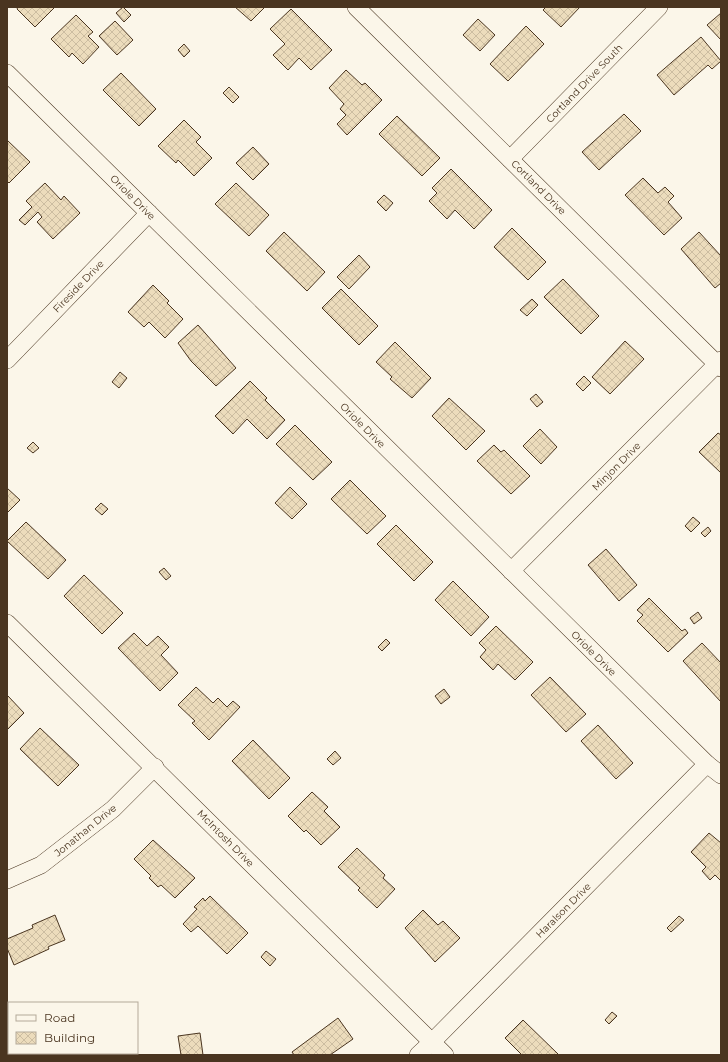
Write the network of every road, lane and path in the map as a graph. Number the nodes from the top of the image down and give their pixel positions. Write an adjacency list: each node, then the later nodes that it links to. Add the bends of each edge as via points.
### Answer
1 (356, 7): 4 (street, Cortland Drive)
2 (659, 7): 4 (street, Cortland Drive South)
3 (7, 73): 5 (street, Oriole Drive)
4 (510, 159): 7 (street, Cortland Drive)
5 (149, 212): 6 (street, Fireside Drive); 8 (street, Oriole Drive)
6 (7, 360)
7 (720, 364): 8 (street, Minjon Drive)
8 (511, 571): 10 (street, Oriole Drive)
9 (7, 623): 11 (street, McIntosh Drive)
10 (707, 764): 12 (street, Oriole Drive); 14 (street, Haralson Drive)
11 (154, 767): 13 (street, Jonathan Drive, via 113,809 41,865); 14 (street, McIntosh Drive)
12 (721, 775)
13 (7, 880)
14 (432, 1042): 15 (street, Haralson Drive); 16 (street, McIntosh Drive)
15 (418, 1055)
16 (445, 1055)

